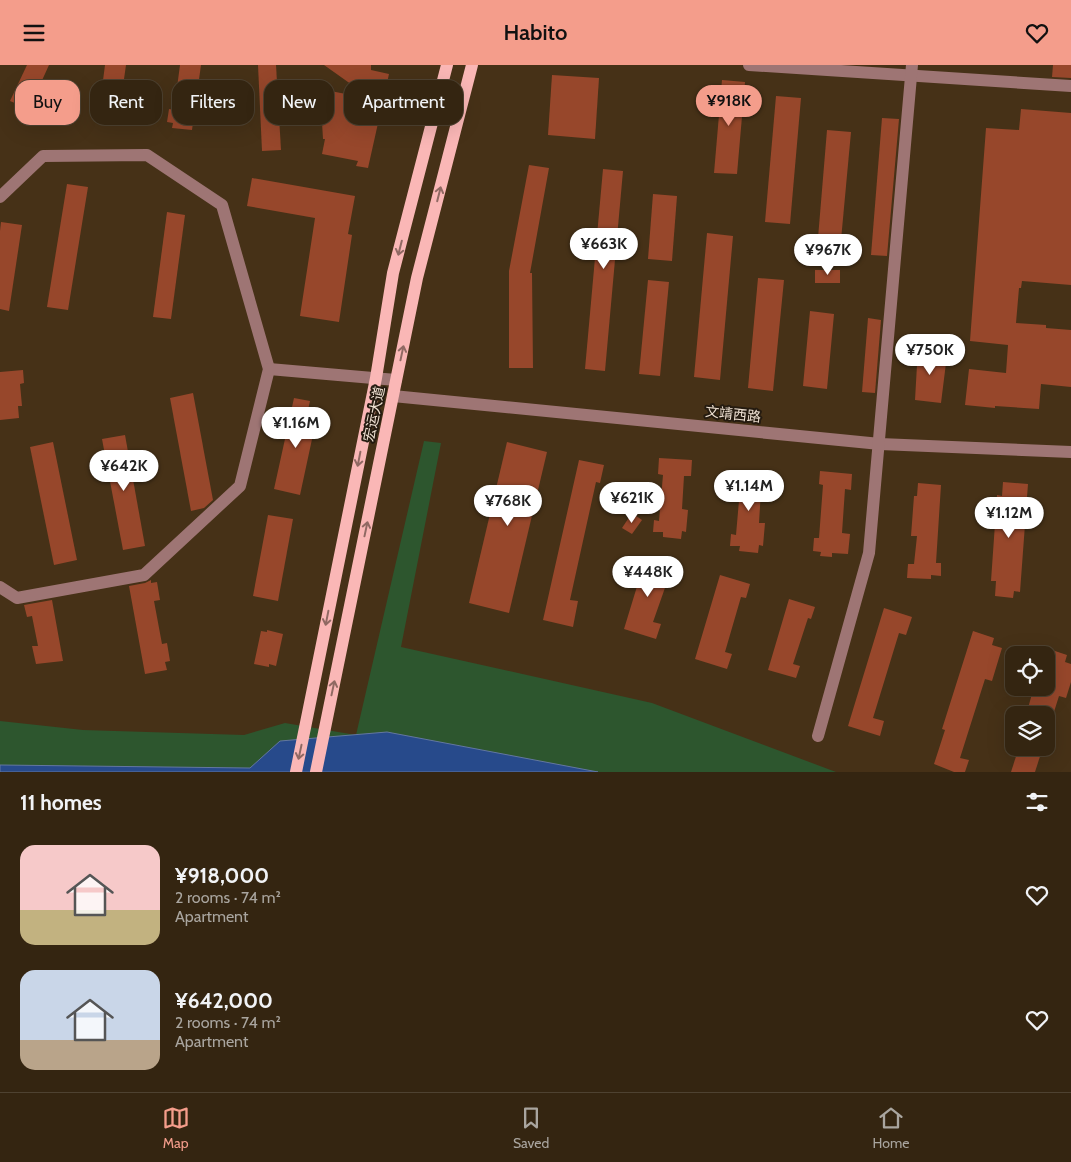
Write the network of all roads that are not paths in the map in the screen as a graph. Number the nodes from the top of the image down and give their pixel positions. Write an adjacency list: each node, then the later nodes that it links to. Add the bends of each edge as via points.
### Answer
1 (447, 65): 8 (main road, 宏运大道, one-way to 8, via 393,273)
2 (472, 65): 9 (main road, 宏运大道, one-way to 2, via 417,278)
3 (749, 65): 4 (street)
4 (912, 70): 5 (street); 11 (street)
5 (1071, 86)
6 (0, 197): 7 (street, via 44,156 147,155 222,205)
7 (269, 369): 8 (street); 13 (street, via 240,486 144,575 17,598)
8 (376, 378): 9 (street); 15 (main road, 宏运大道, one-way to 15)
9 (396, 380): 10 (main road, 宏运大道)
10 (393, 396): 11 (street, 文靖西路); 16 (main road, 宏运大道, one-way to 10)
11 (880, 444): 12 (street, 文靖西路); 14 (street, via 869,553)
12 (1071, 452)
13 (0, 587)
14 (818, 737)
15 (296, 772)
16 (316, 772)

